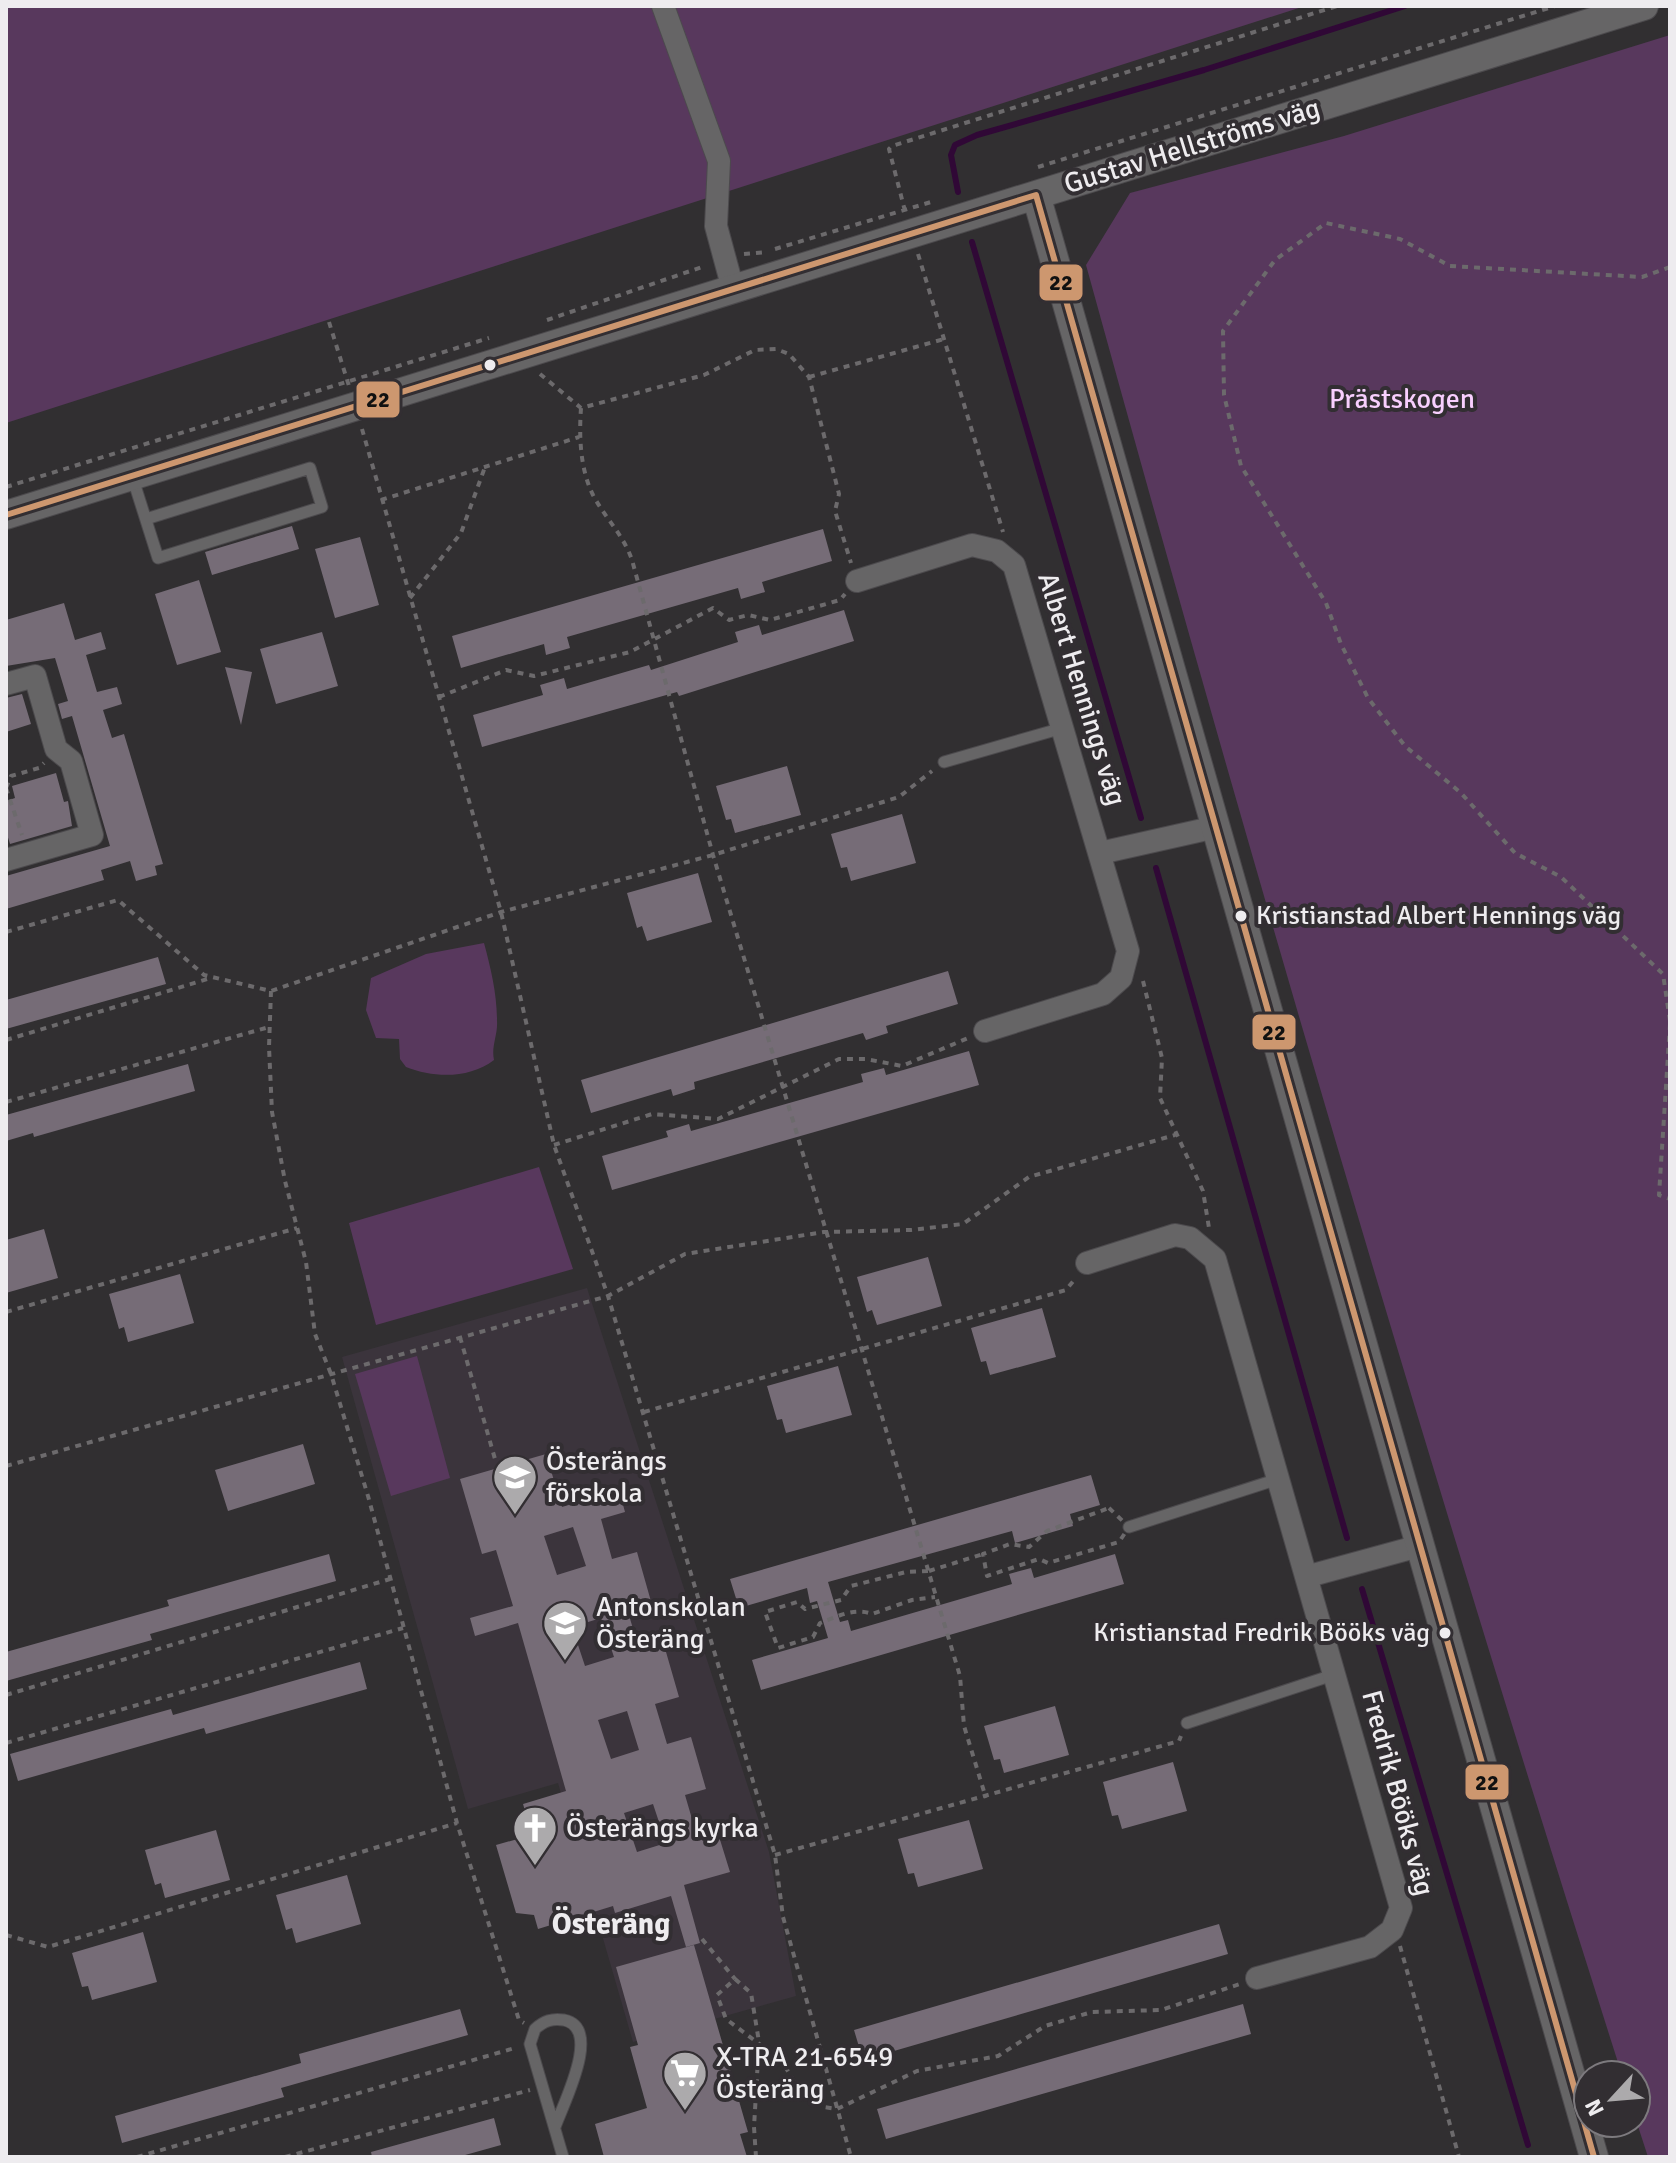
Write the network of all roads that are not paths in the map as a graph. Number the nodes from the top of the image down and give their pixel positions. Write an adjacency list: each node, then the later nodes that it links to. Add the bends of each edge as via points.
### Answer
1 (663, 6): 4 (street, via 719,161 716,226)
2 (1644, 6): 3 (street, Gustav Hellströms väg)
3 (1035, 182): 4 (street, Gustav Hellströms väg, via 908,221); 12 (street)
4 (733, 289): 5 (street, Gustav Hellströms väg, via 352,394)
5 (132, 475): 6 (street, Gustav Hellströms väg); 7 (lane)
6 (6, 515)
7 (146, 519): 7 (lane, via 158,558 322,507 310,468)
8 (857, 581): 10 (street, Albert Hennings väg, via 972,545 997,551 1014,565)
9 (6, 684): 14 (street, via 35,676 56,749 71,761 92,835)
10 (1059, 729): 11 (lane); 13 (street, Albert Hennings väg)
11 (944, 762)
12 (1216, 827): 13 (street); 19 (street)
13 (1100, 853): 15 (street, Albert Hennings väg, via 1128,951 1121,978 1103,994)
14 (17, 857)
15 (985, 1031)
16 (1087, 1263): 17 (street, Fredrik Bööks väg, via 1175,1235 1190,1238 1215,1259)
17 (1278, 1479): 18 (lane); 20 (street, Fredrik Bööks väg)
18 (1129, 1527)
19 (1419, 1546): 20 (street); 26 (street)
20 (1309, 1576): 21 (street, Fredrik Bööks väg)
21 (1336, 1674): 22 (lane); 23 (street, Fredrik Bööks väg, via 1401,1908 1392,1930 1370,1947)
22 (1187, 1723)
23 (1257, 1978)
24 (555, 2127): 24 (lane, via 583,2050 583,2038 573,2022 562,2019 535,2029 530,2044); 25 (lane)
25 (563, 2157)
26 (1594, 2157)

